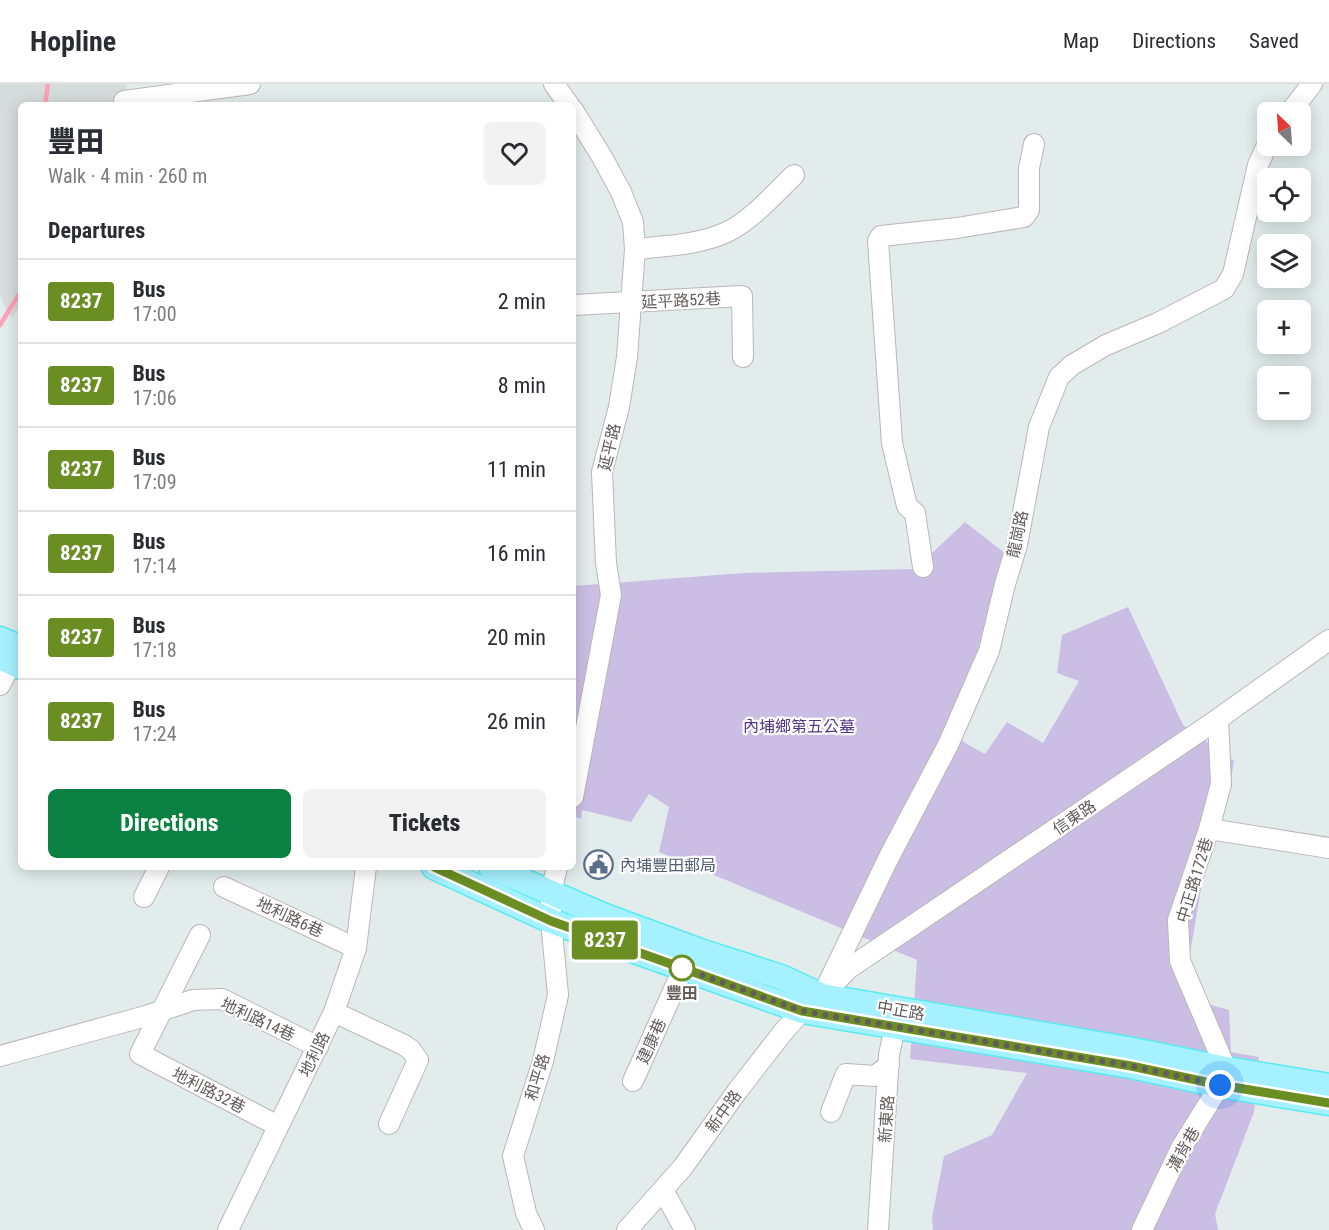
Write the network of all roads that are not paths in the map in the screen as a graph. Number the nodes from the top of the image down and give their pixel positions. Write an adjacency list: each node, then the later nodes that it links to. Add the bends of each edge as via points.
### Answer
1 (250, 84): 4 (street)
2 (554, 84): 5 (street)
3 (1312, 84): 6 (street)
4 (124, 101)
5 (567, 102)
6 (1298, 102)
7 (576, 115): 11 (street, 延平路, via 621,192 633,222)
8 (1034, 144): 15 (street, via 1029,168 1029,210 1024,217 881,236 878,241 892,442 907,506 915,513)
9 (1262, 156): 35 (street, 龍崗路, via 1233,274 1224,289 1106,345 1059,377 1039,427 1017,545 989,651 948,745)
10 (794, 175): 11 (street, via 727,232 672,246)
11 (635, 249): 12 (street, 延平路)
12 (630, 302): 13 (street); 14 (street, 延平路52巷, via 742,296); 20 (street, 延平路, via 619,407 602,472 611,596)
13 (576, 305)
14 (743, 357)
15 (923, 567)
16 (1329, 640): 19 (street, 信東路)
17 (12, 654): 18 (street)
18 (0, 685)
19 (1218, 719): 21 (street, 中正路172巷, via 1221,784); 35 (street, 信東路, via 848,969)
20 (576, 781)
21 (1209, 829): 22 (street); 43 (street, 中正路172巷, via 1178,920 1180,961)
22 (1329, 848)
23 (158, 870): 30 (street)
24 (366, 870): 33 (street, 地利路)
25 (440, 870): 31 (main road, 中正路)
26 (498, 870): 29 (main road, 中正路)
27 (556, 870): 29 (street)
28 (224, 887): 33 (street, 地利路6巷)
29 (551, 893): 31 (street); 35 (main road, 中正路, via 700,951 781,977)
30 (144, 897)
31 (551, 921): 34 (main road, 中正路); 52 (street, 和平路, via 558,995 543,1061 513,1156 526,1213)
32 (200, 935): 36 (street)
33 (356, 948): 38 (street, 地利路)
34 (683, 969): 37 (main road, 中正路); 44 (street, 建康巷)
35 (822, 996): 37 (street, 新中路); 39 (main road, 中正路)
36 (162, 1011): 40 (street, 地利路14巷, via 193,1000 222,999); 41 (street, 地利路14巷); 49 (street, 地利路32巷, via 140,1054)
37 (802, 1011): 39 (main road, 中正路); 50 (street, 新中路)
38 (334, 1012): 40 (street, 地利路); 48 (street, via 404,1045 418,1060)
39 (896, 1018): 42 (street, 新東路); 43 (main road, 中正路, via 1134,1050)
40 (318, 1047): 49 (street, 地利路)
41 (0, 1056)
42 (889, 1065): 47 (street, via 874,1076 846,1074); 55 (street, 新東路)
43 (1223, 1077): 45 (main road, 中正路); 46 (main road, 中正路); 56 (street, 溝背巷, via 1181,1148)
44 (633, 1082)
45 (1329, 1086)
46 (1329, 1103)
47 (831, 1112)
48 (389, 1124)
49 (278, 1125): 51 (street, 地利路)
50 (663, 1190): 53 (street, 新中路); 54 (street)
51 (228, 1230)
52 (534, 1230)
53 (627, 1230)
54 (685, 1230)
55 (878, 1230)
56 (1142, 1230)

